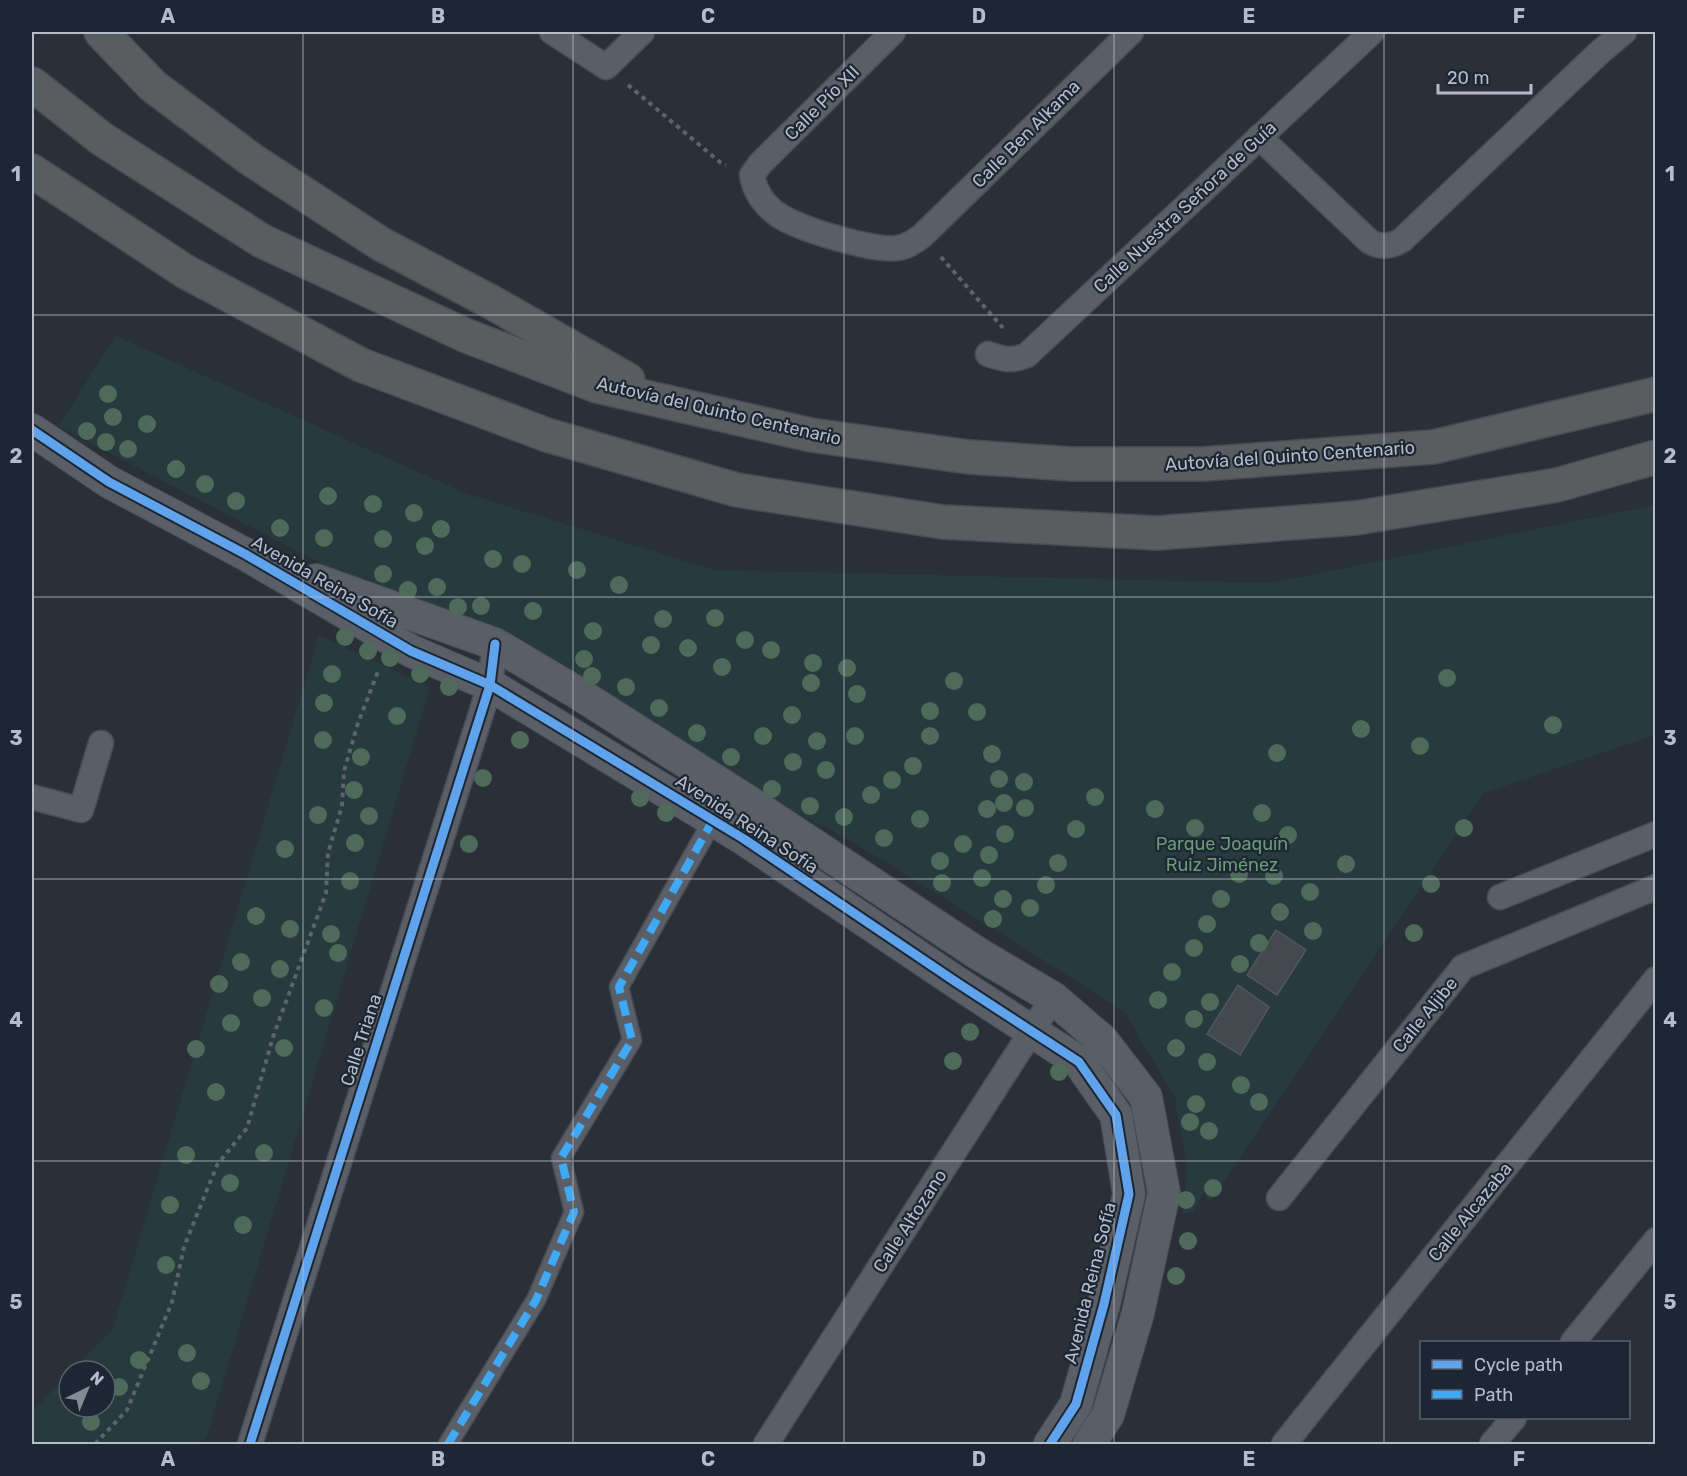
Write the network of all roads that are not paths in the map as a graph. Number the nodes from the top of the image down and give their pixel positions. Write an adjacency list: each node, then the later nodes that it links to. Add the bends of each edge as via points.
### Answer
1 (101, 32): 14 (highway, via 153,86 252,160 381,244)
2 (552, 32): 3 (street, via 606,67)
3 (642, 32)
4 (894, 32): 11 (street, Calle Pío XII)
5 (1131, 32): 11 (street, Calle Ben Alkama, via 911,244 882,249 790,222 767,206)
6 (1372, 32): 9 (street, Calle Nuestra Señora de Guía)
7 (1624, 32): 9 (street, via 1394,245 1369,241)
8 (32, 84): 14 (highway, Autovía del Quinto Centenario, via 102,139 262,242 467,336 597,386)
9 (1259, 137): 12 (street, Calle Nuestra Señora de Guía, via 1027,355 1006,360)
10 (32, 171): 16 (highway, via 186,272 361,365 547,435 736,490 943,522 1157,533 1356,518 1557,484)
11 (752, 176)
12 (988, 354)
13 (1656, 394): 14 (highway, Autovía del Quinto Centenario, via 1432,447 1203,464 1072,464 969,457 811,435)
14 (668, 403)
15 (32, 430): 17 (street, Avenida Reina Sofía, via 109,482)
16 (1656, 457)
17 (245, 554): 18 (street, Avenida Reina Sofía); 19 (street, Avenida Reina Sofía, via 411,651)
18 (495, 644): 19 (street, Calle Triana); 27 (street, Avenida Reina Sofía)
19 (490, 685): 22 (street, Avenida Reina Sofía); 33 (street, Calle Triana)
20 (101, 742): 21 (street, via 81,810)
21 (32, 797)
22 (713, 820): 28 (street, Avenida Reina Sofía); 34 (street, via 619,987 632,1040 561,1158 574,1212 570,1222 536,1300)
23 (1656, 834): 25 (street)
24 (1656, 887): 29 (street, Calle Aljibe, via 1463,967)
25 (1500, 897)
26 (1656, 978): 38 (street, Calle Alcazaba)
27 (1053, 998): 28 (street, Calle Altozano); 37 (street, Avenida Reina Sofía, via 1102,1040 1146,1097 1164,1193 1138,1313 1108,1415)
28 (1032, 1032): 35 (street, Calle Altozano); 36 (street, Avenida Reina Sofía, via 1079,1062 1116,1115 1129,1194 1076,1404)
29 (1279, 1198)
30 (1656, 1240): 31 (street)
31 (1574, 1341)
32 (1513, 1419): 39 (street)
33 (250, 1444)
34 (447, 1444)
35 (766, 1444)
36 (1050, 1444)
37 (1089, 1444)
38 (1284, 1444)
39 (1492, 1444)

